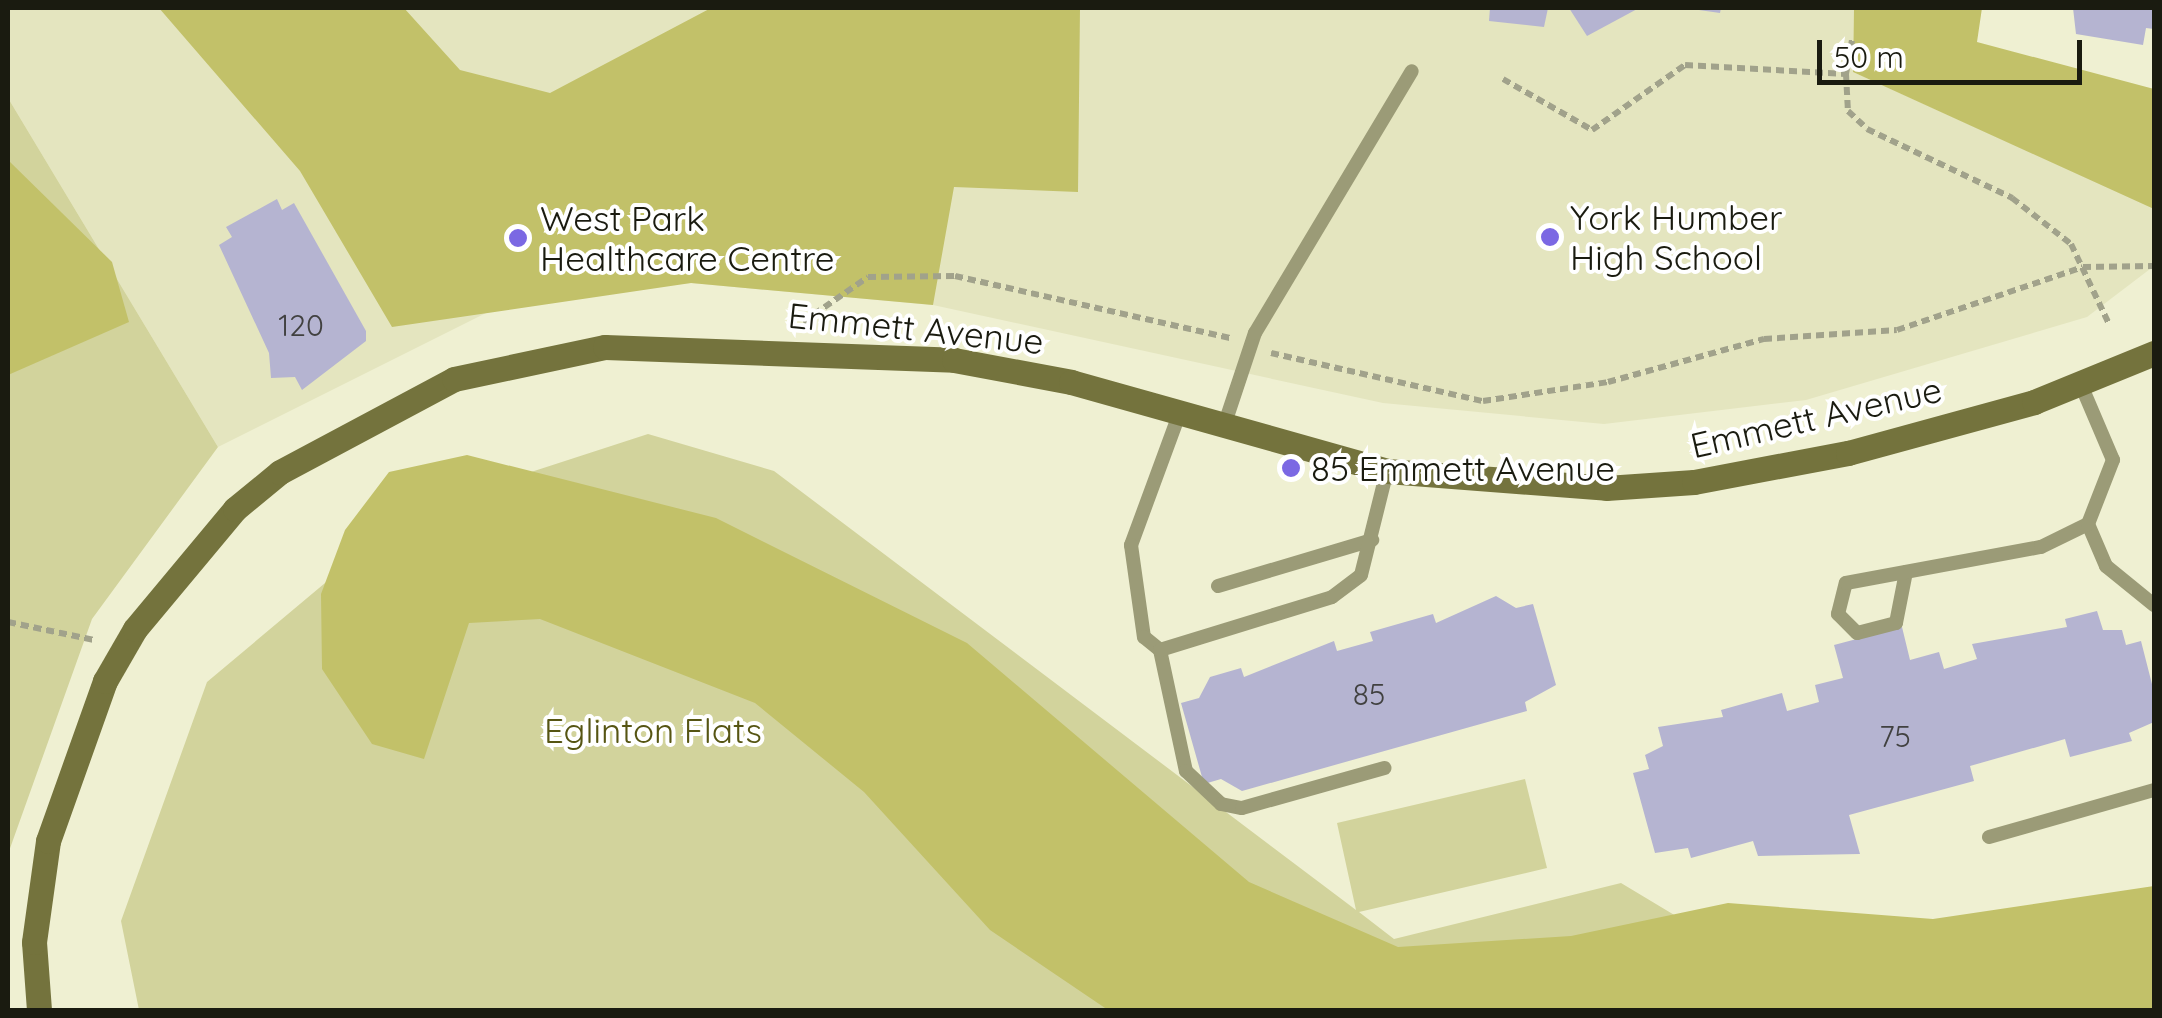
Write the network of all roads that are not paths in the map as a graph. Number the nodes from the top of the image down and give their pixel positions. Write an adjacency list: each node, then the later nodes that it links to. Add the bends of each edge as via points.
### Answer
1 (1412, 71): 5 (lane, via 1252,344)
2 (2154, 353): 3 (street, Emmett Avenue)
3 (2080, 385): 6 (street, Emmett Avenue, via 1848,452 1694,482 1559,488); 7 (lane, via 2113,460)
4 (1180, 412): 5 (street, Emmett Avenue); 12 (lane, via 1131,545 1144,637); 16 (street, Emmett Avenue, via 954,360 700,346 549,354 386,408 280,472 189,559 124,649 48,841 34,942)
5 (1224, 426): 6 (street, Emmett Avenue)
6 (1387, 471): 8 (lane)
7 (2088, 524): 9 (lane, via 2041,547); 11 (lane, via 2106,566)
8 (1372, 540): 10 (lane); 12 (lane, via 1361,574 1332,597)
9 (1906, 572): 9 (lane, via 1846,583 1838,614 1857,633 1896,623)
10 (1218, 586)
11 (2154, 605)
12 (1160, 650): 13 (lane, via 1186,771 1221,804 1242,808)
13 (1384, 768)
14 (2154, 790): 15 (lane)
15 (1989, 837)
16 (39, 1010)

